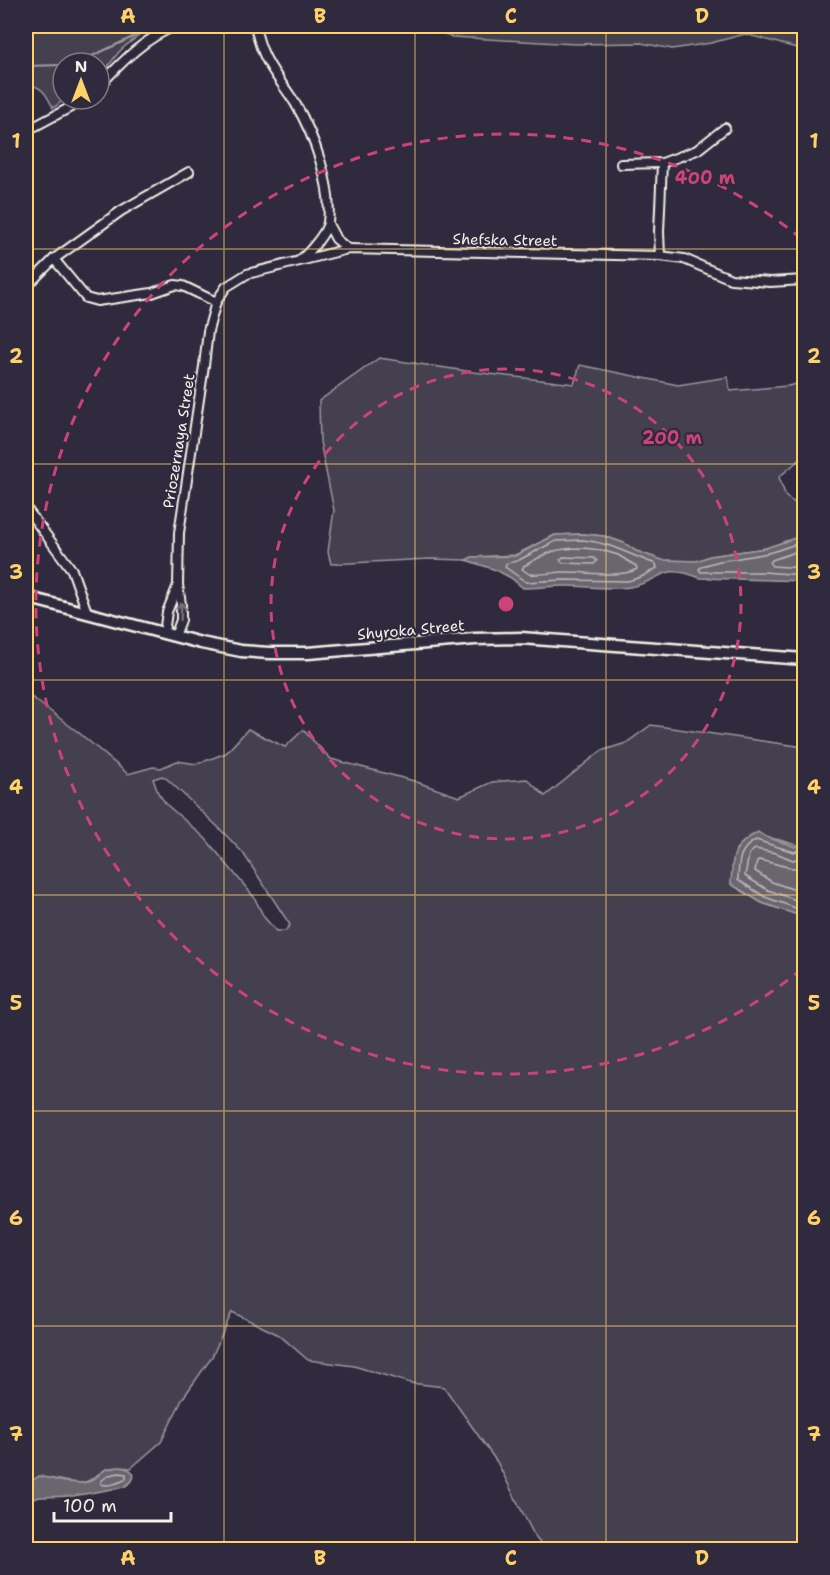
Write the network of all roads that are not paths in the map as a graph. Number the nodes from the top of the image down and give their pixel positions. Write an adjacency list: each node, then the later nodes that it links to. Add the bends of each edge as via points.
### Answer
1 (176, 26): 3 (street, via 153,35)
2 (255, 26): 10 (street, via 263,54 296,105 322,163)
3 (111, 75)
4 (64, 111): 6 (street)
5 (725, 128): 7 (street, via 697,150)
6 (26, 131)
7 (662, 163): 8 (street); 12 (street)
8 (621, 164)
9 (189, 172): 13 (street, via 121,211)
10 (328, 224): 11 (street, via 336,239); 14 (street, via 308,254)
11 (348, 249): 12 (street, Shefska Street); 14 (street, Shefska Street)
12 (660, 256): 15 (street, Shefska Street, via 684,258 730,279)
13 (54, 259): 16 (street); 17 (street, via 91,300 152,293 175,285)
14 (298, 261): 17 (street, Shefska Street, via 247,274 226,287)
15 (804, 280)
16 (26, 283)
17 (216, 302): 19 (street, Priozernaya Street, via 208,331 179,533)
18 (26, 508): 21 (street, via 72,570)
19 (178, 585): 22 (street); 23 (street, one-way to 19, via 181,620)
20 (26, 597): 21 (main road, Shyroka Street)
21 (87, 612): 22 (main road, Shyroka Street)
22 (164, 633): 23 (main road, Shyroka Street)
23 (175, 636): 24 (main road, Shyroka Street, via 241,651 269,653 521,638)
24 (804, 659)

